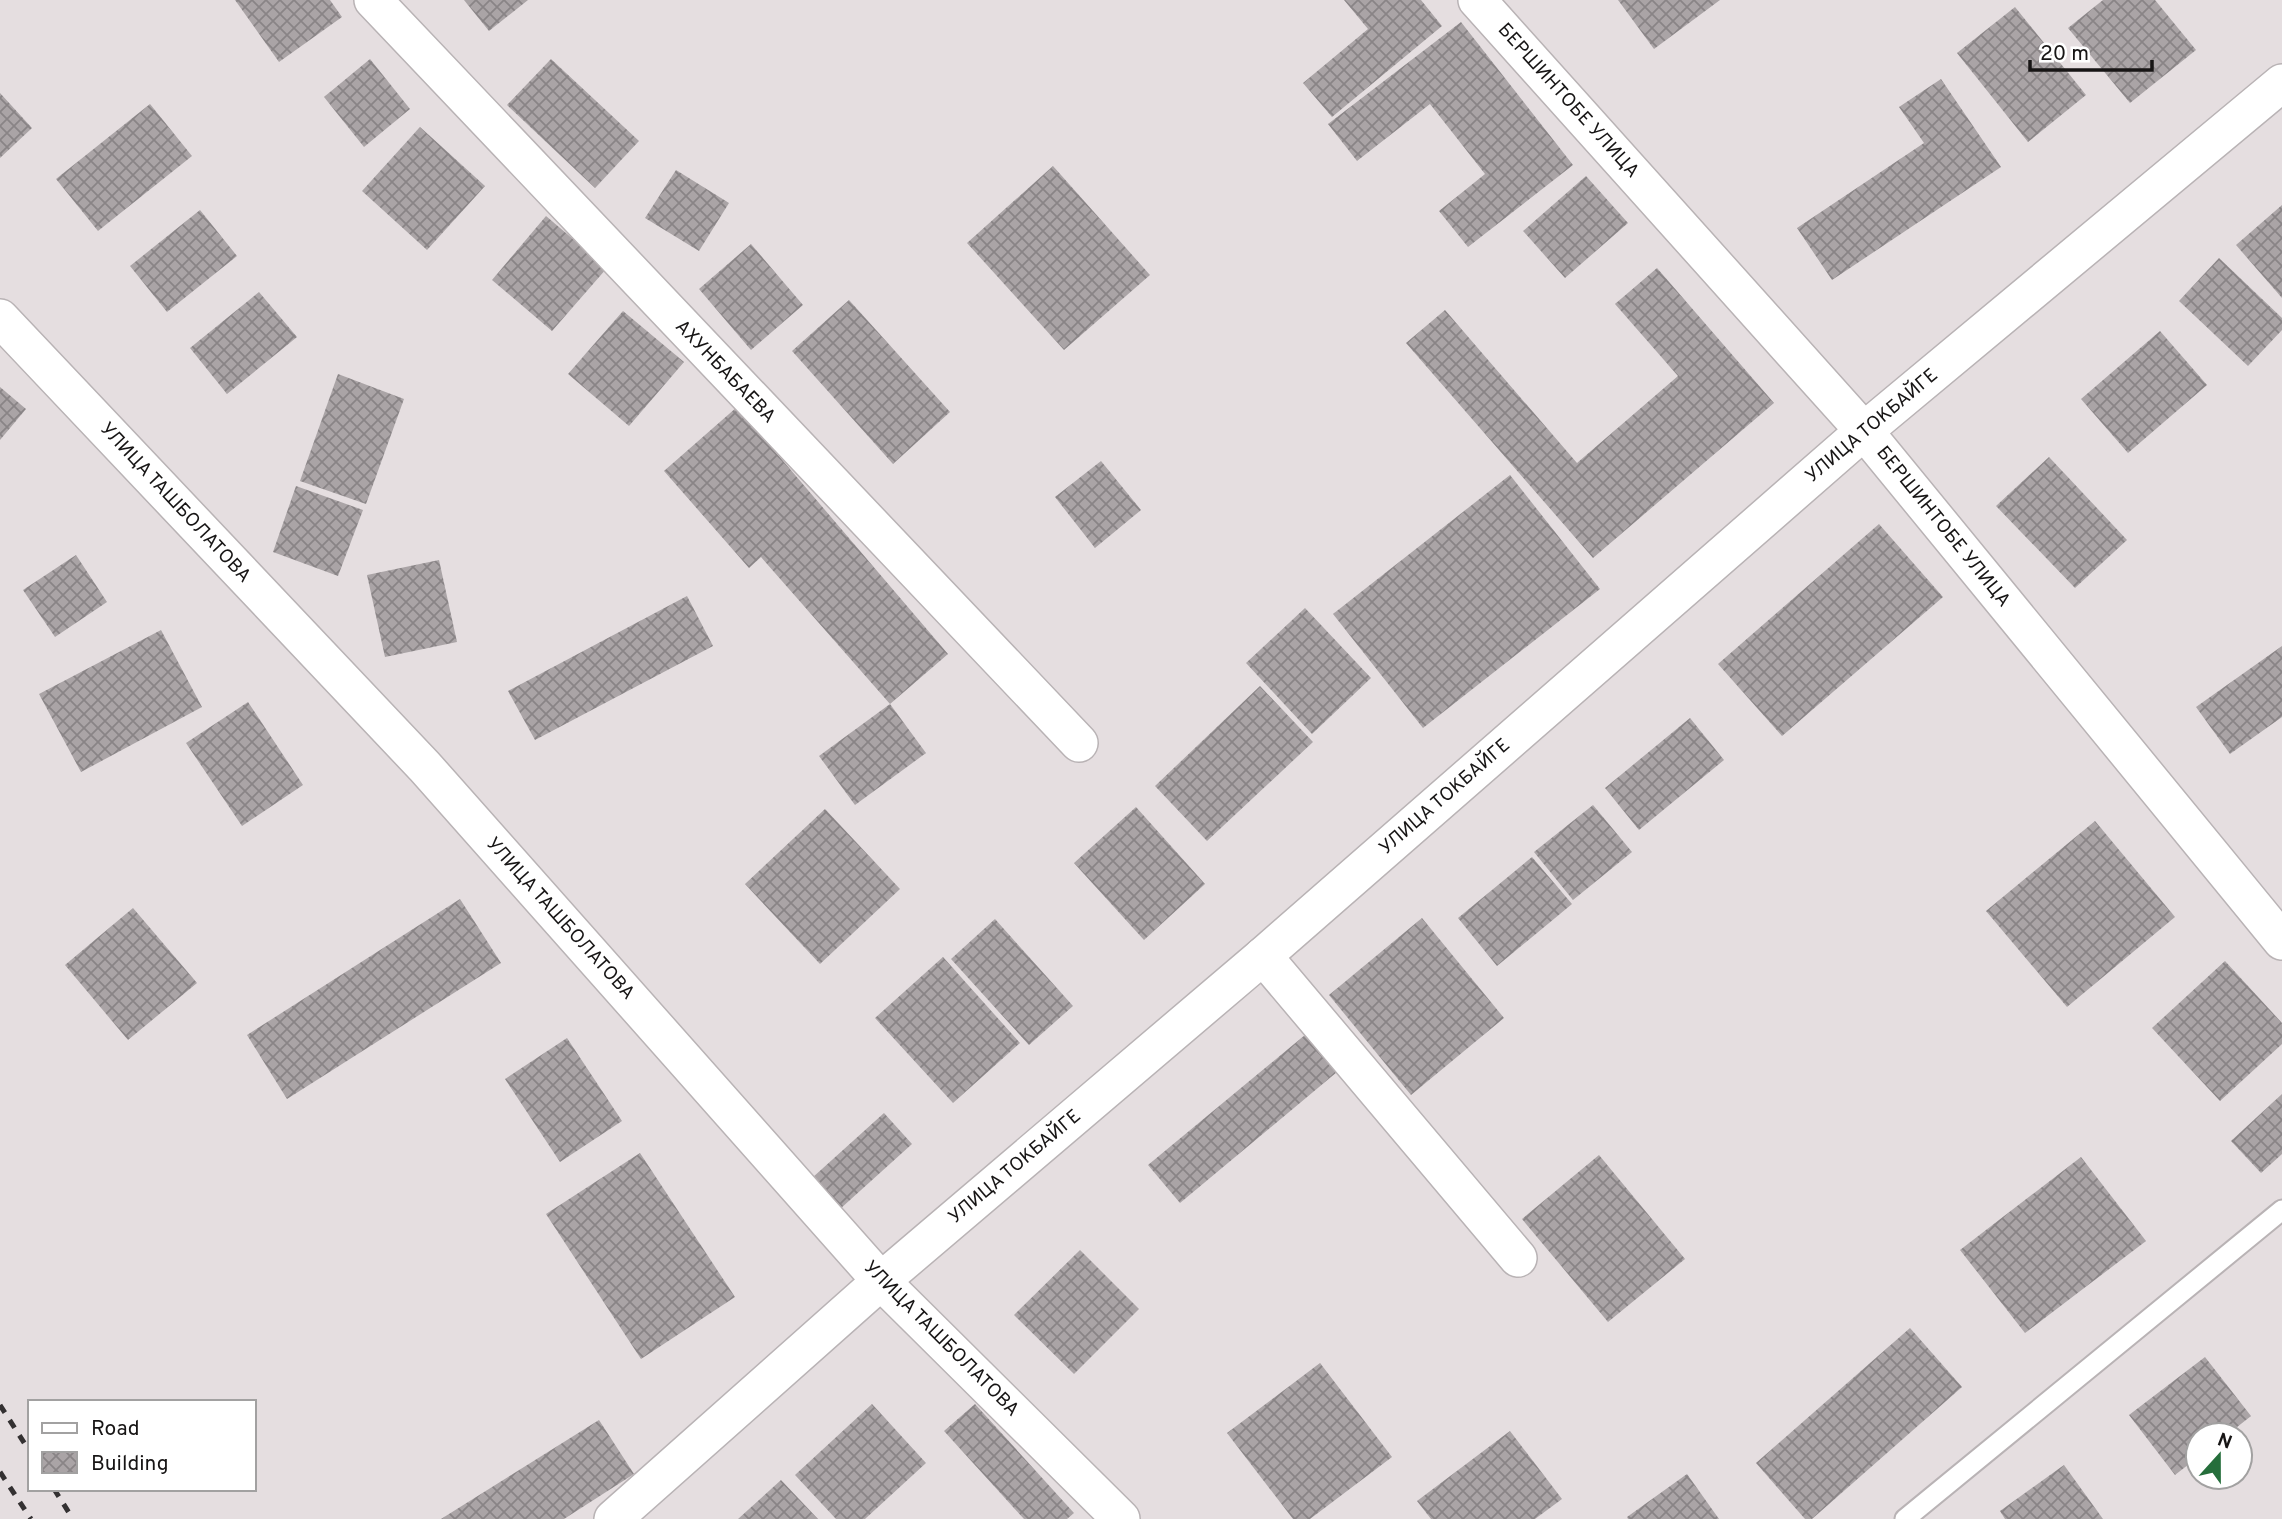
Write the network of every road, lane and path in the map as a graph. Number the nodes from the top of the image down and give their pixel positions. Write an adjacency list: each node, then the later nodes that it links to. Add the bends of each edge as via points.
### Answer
1 (373, 0): 6 (street, АХУНБАБАЕВА)
2 (1477, 0): 5 (street, БЕРШИНТОБЕ УЛИЦА)
3 (2282, 83): 5 (street, УЛИЦА ТОКБАЙГЕ)
4 (0, 318): 11 (street, УЛИЦА ТАШБОЛАТОВА, via 425,767)
5 (1864, 431): 7 (street, БЕРШИНТОБЕ УЛИЦА); 8 (street, УЛИЦА ТОКБАЙГЕ)
6 (1079, 743)
7 (2282, 941)
8 (1264, 956): 10 (street); 11 (street, УЛИЦА ТОКБАЙГЕ)
9 (2282, 1210): 14 (lane)
10 (1518, 1258)
11 (881, 1281): 12 (street, УЛИЦА ТОКБАЙГЕ); 13 (street, УЛИЦА ТАШБОЛАТОВА)
12 (613, 1519)
13 (1121, 1519)
14 (1905, 1519)

